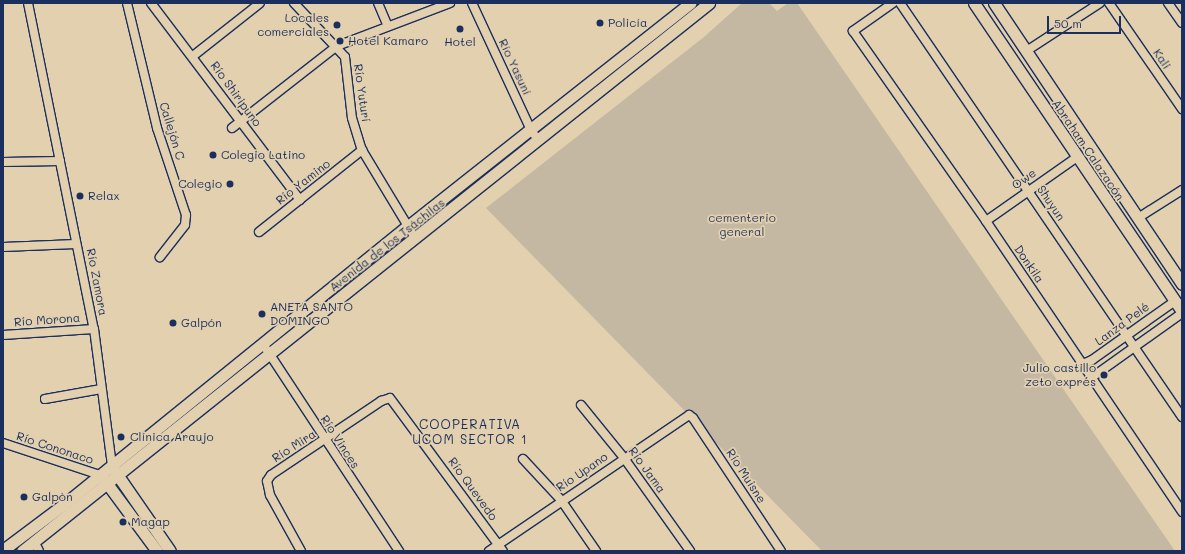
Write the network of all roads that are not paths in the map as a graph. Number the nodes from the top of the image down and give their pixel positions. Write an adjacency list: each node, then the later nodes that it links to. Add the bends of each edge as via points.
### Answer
1 (28, 3): 30 (street, Río Zamora)
2 (127, 3): 42 (street, Callejón C, via 157,128 186,216 185,225)
3 (151, 3): 22 (street, Río Shiripuno)
4 (260, 3): 22 (street)
5 (294, 3): 20 (street, Río Yuturí)
6 (378, 3): 19 (street)
7 (450, 3): 19 (street)
8 (472, 3): 26 (street, Río Yasuní)
9 (690, 3): 26 (main road, Avenida de los Tsáchilas)
10 (710, 3): 27 (main road, Avenida de los Tsáchilas)
11 (894, 3): 36 (street, Donkila, via 853,31)
12 (900, 3): 32 (street, Shuyun)
13 (974, 3): 29 (main road, Abraham Calazacón)
14 (994, 3): 35 (main road, Abraham Calazacón)
15 (1100, 3): 21 (street)
16 (1110, 3): 23 (street, Kali)
17 (1168, 3): 18 (street)
18 (1182, 23)
19 (388, 26): 20 (street)
20 (337, 46): 24 (street); 28 (street, Río Yuturí, via 345,57 352,118)
21 (1031, 48)
22 (193, 56): 24 (street, Río Shiripuno)
23 (1182, 109)
24 (241, 122): 25 (street); 34 (street, Río Shiripuno)
25 (232, 128)
26 (531, 130): 27 (street, Río Yasuní); 37 (main road, Avenida de los Tsáchilas)
27 (538, 140): 39 (main road, Avenida de los Tsáchilas)
28 (362, 150): 34 (street, Río Yamino); 37 (street, Río Yuturí)
29 (1077, 157): 32 (street, Owe); 44 (main road, Abraham Calazacón)
30 (60, 161): 31 (street); 40 (street, Río Zamora)
31 (3, 162)
32 (1028, 190): 36 (street, Owe); 48 (street, Shuyun)
33 (1182, 190): 35 (street)
34 (300, 200): 38 (street, Río Yamino)
35 (1138, 218): 43 (main road, Abraham Calazacón)
36 (986, 221): 52 (street, Donkila)
37 (408, 226): 39 (street, Río Yuturí); 49 (main road, Avenida de los Tsáchilas)
38 (259, 232)
39 (416, 238): 51 (main road, Avenida de los Tsáchilas)
40 (76, 244): 41 (street); 46 (street, Río Zamora)
41 (3, 247)
42 (160, 257)
43 (1182, 284)
44 (1175, 301): 45 (main road, Abraham Calazacón); 48 (street, Lanza Pelé)
45 (1182, 312): 50 (street)
46 (94, 329): 47 (street, Río Morona); 54 (street, Río Zamora)
47 (3, 335)
48 (1126, 336): 50 (street, Shuyun); 52 (street, Lanza Pelé)
49 (262, 344): 51 (street, Río Vinces); 64 (main road, Avenida de los Tsáchilas)
50 (1134, 348): 53 (street); 59 (street, Shuyun)
51 (270, 355): 60 (street, Río Vinces); 64 (main road, Avenida de los Tsáchilas)
52 (1083, 364): 53 (street, Donkila)
53 (1091, 378): 66 (street, Donkila)
54 (101, 389): 55 (street); 64 (street, Río Zamora)
55 (45, 399)
56 (396, 403): 60 (street, Río Mira, via 390,398 381,401); 68 (street, Río Quevedo)
57 (581, 405): 62 (street, Río Jama)
58 (689, 415): 62 (street, Río Upano); 78 (street, Río Muisne)
59 (1182, 417)
60 (325, 441): 73 (street, Río Mira, via 267,480 267,490); 74 (street, Río Vinces)
61 (3, 443): 64 (street, Río Cononaco)
62 (624, 458): 65 (street, Río Upano); 77 (street, Río Jama)
63 (523, 459): 65 (street)
64 (109, 475): 67 (main road, Avenida de los Tsáchilas); 69 (main road, Avenida de los Tsáchilas); 71 (main road, Río Zamora); 72 (main road, Río Zamora)
65 (561, 500): 68 (street, Río Upano); 76 (street)
66 (1182, 512)
67 (37, 546): 70 (main road, Avenida de los Tsáchilas)
68 (500, 548): 75 (street, Río Upano)
69 (3, 550)
70 (22, 551)
71 (157, 551)
72 (170, 551)
73 (300, 551)
74 (399, 551)
75 (489, 551)
76 (596, 551)
77 (690, 551)
78 (781, 551)

